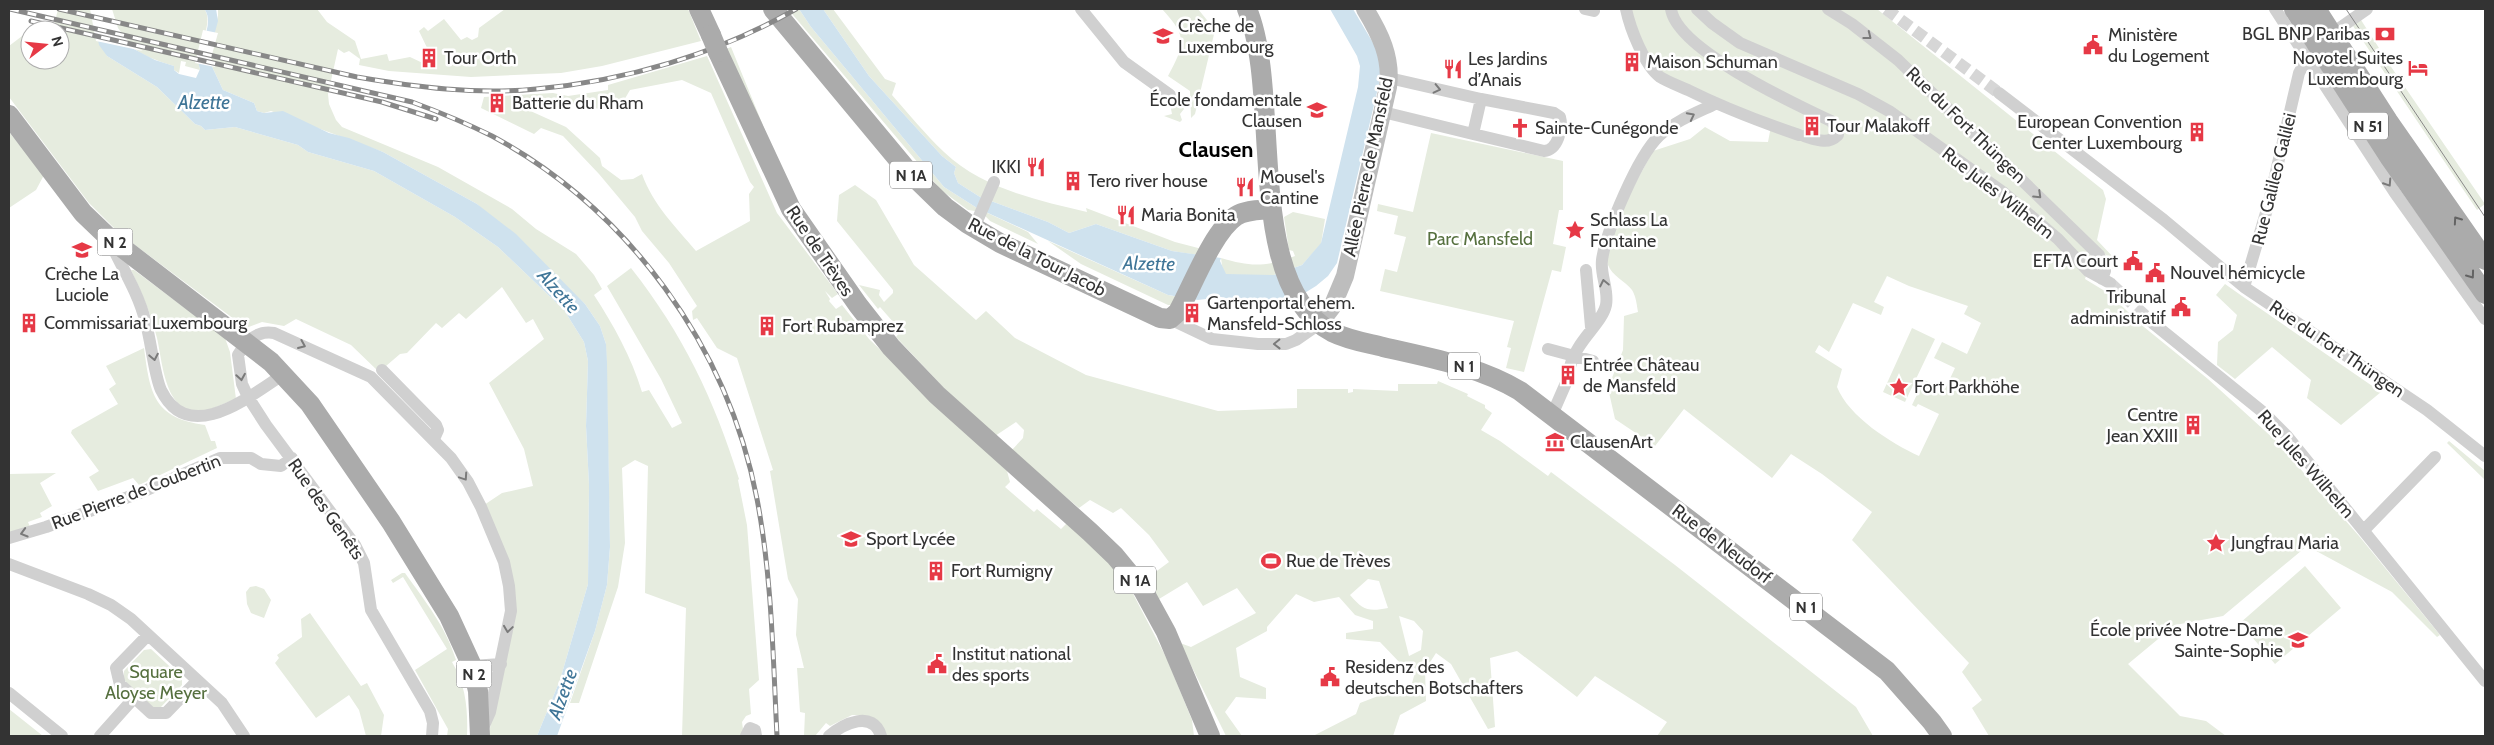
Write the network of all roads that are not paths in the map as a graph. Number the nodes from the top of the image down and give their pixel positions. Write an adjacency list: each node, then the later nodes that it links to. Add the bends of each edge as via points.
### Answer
1 (699, 9): 69 (main road, Rue de Trèves / N 1A, via 787,204 858,306 891,347 937,395 1090,532 1132,576 1166,632)
2 (773, 9): 25 (main road, Rue de la Tour Jacob / N 1A, via 918,183)
3 (1081, 9): 17 (street, via 1124,62)
4 (1247, 9): 24 (main road, N 1, via 1253,26 1266,107)
5 (1366, 9): 15 (main road, Allée Pierre de Mansfeld, via 1386,48)
6 (1626, 9): 19 (street, via 1629,25 1651,68 1660,76)
7 (1671, 9): 19 (street, via 1675,19 1695,42 1717,60 1764,89 1831,121 1838,135 1833,140 1822,141)
8 (1697, 9): 29 (street, Rue Jules Wilhelm, via 1740,43 1858,94 1888,111 2004,193 2058,239 2088,271)
9 (1828, 9): 29 (street, Rue du Fort Thüngen, one-way to 29, via 1898,60 2099,255)
10 (2275, 9): 14 (street)
11 (2294, 9): 14 (main road, N 51)
12 (2316, 9): 14 (main road, N 51)
13 (2367, 9): 14 (street)
14 (2318, 45): 27 (main road, N 51, one-way to 14, via 2388,122); 30 (street, Rue Galileo Galilei, via 2300,73 2268,206); 31 (main road, N 51, one-way to 31, via 2390,158); 33 (street, one-way to 33, via 2395,193)
15 (1389, 78): 18 (street, one-way to 18); 20 (main road, Allée Pierre de Mansfeld)
16 (1999, 94): 30 (street, Rue du Fort Thüngen, via 2164,220)
17 (1170, 95)
18 (1481, 99): 22 (street); 22 (street, via 1554,113 1560,116 1561,122 1551,151)
19 (1715, 104): 36 (street, one-way to 19, via 1606,305 1602,260 1610,230 1644,156 1653,142 1670,128)
20 (1383, 112): 22 (street); 34 (main road, Allée Pierre de Mansfeld, via 1345,276 1332,307)
21 (9, 115): 26 (main road, N 2, via 83,213)
22 (1473, 134)
23 (994, 182): 25 (street)
24 (1270, 209): 32 (main road, via 1238,215 1224,229 1178,312); 34 (main road, N 1, via 1282,258 1297,298 1307,314)
25 (978, 220): 32 (main road, Rue de la Tour Jacob / N 1A, via 1000,243 1160,318)
26 (107, 236): 37 (main road, N 2); 44 (street, one-way to 44, via 138,300 152,344 160,389 166,399 183,413 208,417)
27 (2485, 260)
28 (1586, 270): 36 (street)
29 (2106, 281)
30 (2244, 287): 47 (street, Rue du Fort Thüngen, via 2427,410)
31 (2485, 294)
32 (1170, 319): 34 (street, Rue de la Tour Jacob, one-way to 32, via 1291,342 1258,344 1212,339)
33 (2485, 319)
34 (1319, 324): 45 (main road, N 1, via 1350,339 1494,377 1520,391)
35 (2154, 324): 50 (street, Rue Jules Wilhelm, via 2264,413 2287,436)
36 (1592, 327): 40 (street)
37 (248, 342): 42 (main road, N 2); 44 (street, Rue des Genêts, one-way to 44, via 238,355 242,384); 46 (street, one-way to 46, via 265,331 274,333 360,370 382,386)
38 (1548, 349): 40 (street)
39 (1593, 361): 40 (street)
40 (1571, 362)
41 (382, 370): 46 (street, via 436,425 438,430)
42 (284, 374): 44 (street); 55 (main road, N 2, via 310,404 392,522 450,616)
43 (1566, 383): 45 (street)
44 (248, 397): 49 (street, Rue des Genêts)
45 (1552, 415): 70 (main road, Rue de Neudorf / N 1, via 1887,671)
46 (434, 439): 54 (street, one-way to 54, via 468,482 504,562 510,610)
47 (2485, 456)
48 (2435, 457): 50 (street, Rue Jules Wilhelm)
49 (292, 458): 51 (street, Rue Pierre de Coubertin, one-way to 51, via 281,466 261,464 251,458 220,458 152,488); 65 (street, Rue des Genêts, via 355,545 364,564 371,610 430,712)
50 (2364, 530): 57 (street, Rue Jules Wilhelm)
51 (9, 538)
52 (9, 564): 53 (street, via 111,605)
53 (148, 635): 56 (street); 59 (street, via 116,668 120,685)
54 (501, 664): 55 (street); 61 (street, via 490,712)
55 (472, 666): 61 (main road, N 2, via 478,691)
56 (196, 681): 59 (street, via 166,713 151,713); 64 (street, via 222,703)
57 (2485, 681)
58 (9, 693): 62 (street)
59 (134, 698): 63 (street)
60 (832, 733): 68 (street, via 854,721 864,720 874,724)
61 (480, 734)
62 (62, 736)
63 (100, 736)
64 (244, 736)
65 (432, 736)
66 (746, 736): 67 (street, via 750,728 755,730)
67 (756, 736)
68 (881, 736)
69 (1210, 736)
70 (1942, 736)

